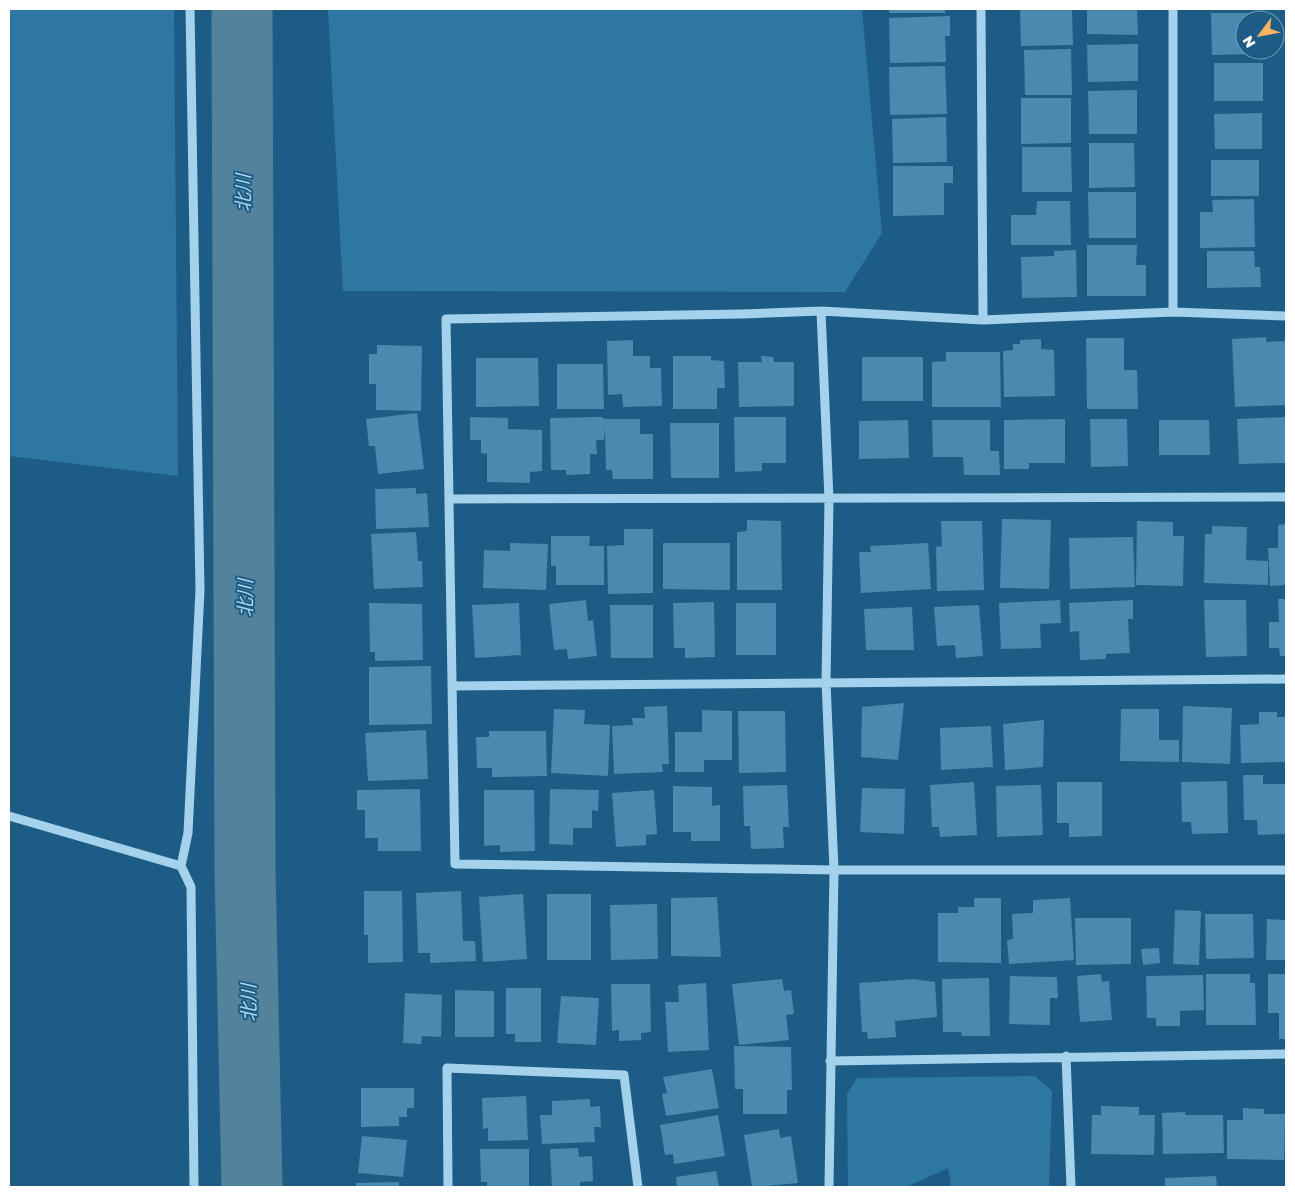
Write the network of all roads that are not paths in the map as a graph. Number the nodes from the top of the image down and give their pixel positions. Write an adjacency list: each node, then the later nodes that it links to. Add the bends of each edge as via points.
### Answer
1 (190, 9): 15 (street, via 200,590 188,834)
2 (981, 9): 7 (street)
3 (1173, 9): 5 (street)
4 (822, 311): 7 (street); 9 (street, via 446,319); 10 (street)
5 (1173, 312): 6 (street); 7 (street)
6 (1286, 316)
7 (983, 320)
8 (1286, 497): 10 (street)
9 (449, 499): 10 (street); 13 (street)
10 (829, 499): 12 (street)
11 (1286, 679): 12 (street)
12 (826, 682): 13 (street); 16 (street)
13 (452, 686): 16 (street, via 455,864)
14 (9, 816): 15 (street)
15 (181, 866): 21 (street, via 190,887)
16 (834, 870): 17 (street); 20 (street)
17 (1286, 870)
18 (1286, 1054): 19 (street)
19 (1066, 1056): 20 (street); 25 (street)
20 (830, 1061): 24 (street)
21 (194, 1187)
22 (448, 1187): 23 (street, via 447,1068 624,1075)
23 (638, 1187)
24 (829, 1187)
25 (1071, 1187)

